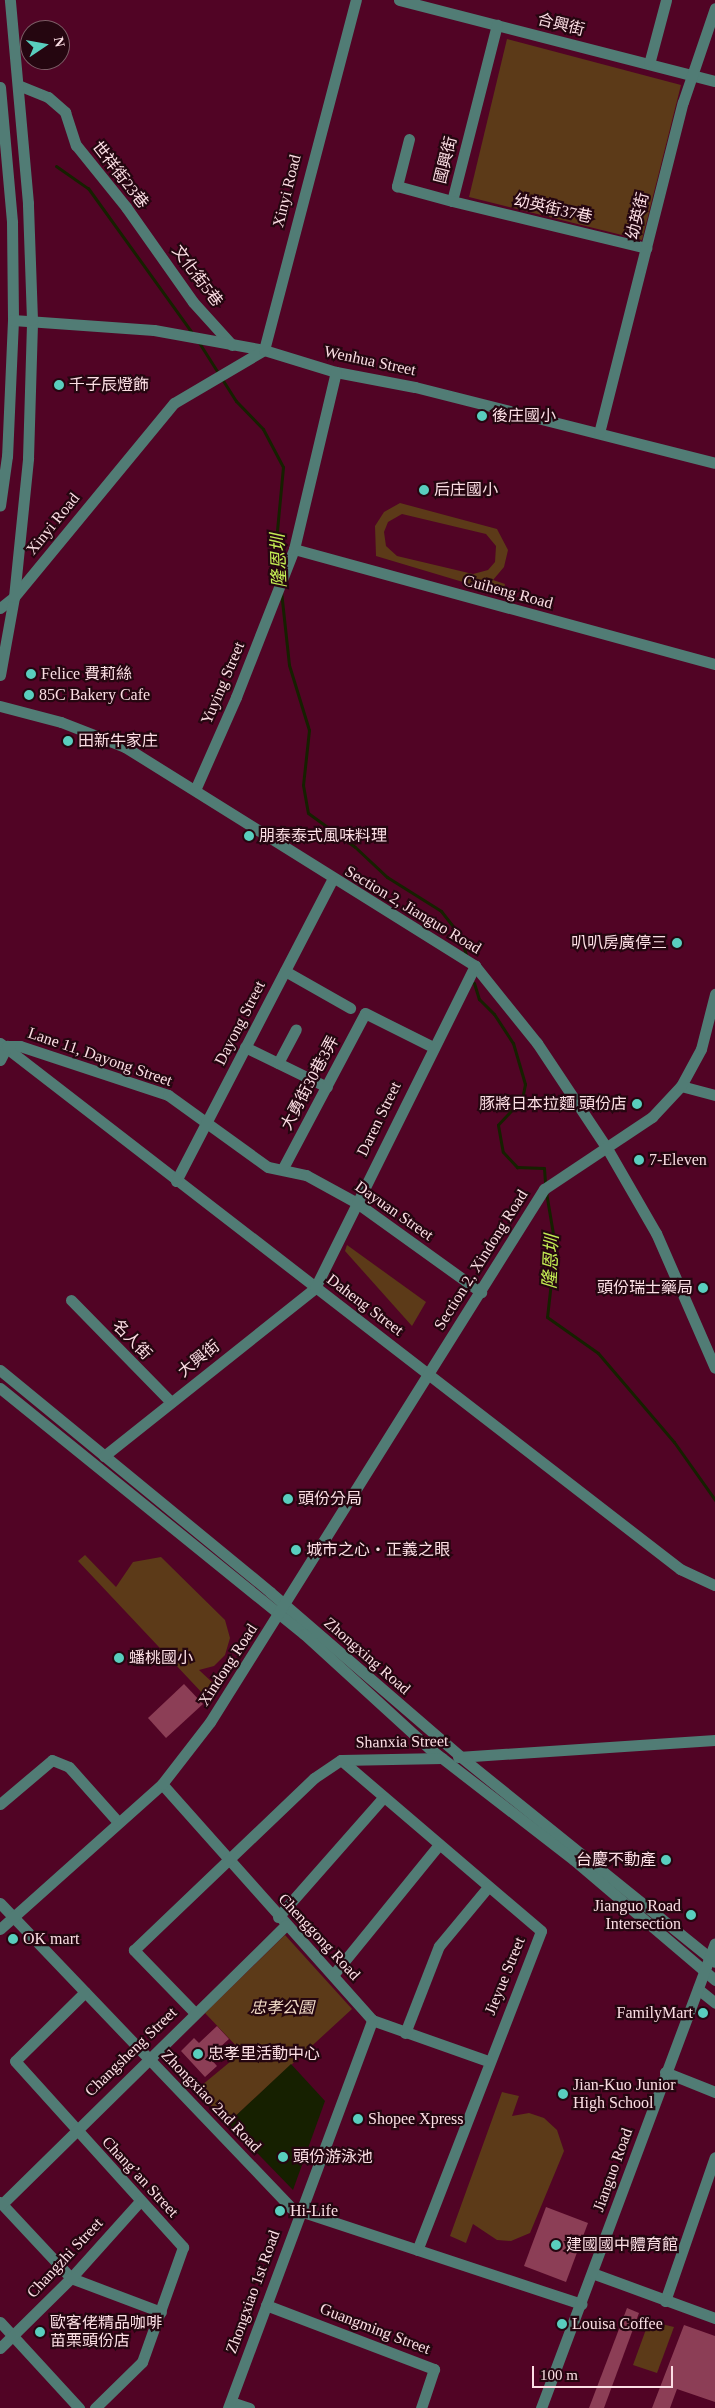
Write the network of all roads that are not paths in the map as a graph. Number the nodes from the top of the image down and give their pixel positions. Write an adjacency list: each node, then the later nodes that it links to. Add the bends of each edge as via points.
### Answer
1 (10, 0): 10 (street)
2 (356, 0): 19 (street, Xinyi Road)
3 (399, 0): 6 (street, 合興街)
4 (666, 0): 7 (street)
5 (714, 15): 8 (street, 幼英街)
6 (497, 25): 7 (street, 合興街); 13 (street, 國興街)
7 (649, 64): 8 (street, 合興街)
8 (692, 75): 9 (street, 合興街); 15 (street, 幼英街)
9 (715, 81)
10 (18, 85): 14 (street, 世祥街23巷, via 48,97 65,112 76,145); 17 (street, via 28,203)
11 (0, 87): 16 (street, via 12,222)
12 (409, 140): 13 (street, 國興街, via 397,186)
13 (452, 201): 15 (street, 幼英街37巷)
14 (139, 225): 18 (street, 文化街5巷, via 193,302)
15 (646, 248): 21 (street, 幼英街)
16 (13, 320): 17 (street, Wenhua Street); 23 (street, via 12,375)
17 (32, 320): 18 (street, Wenhua Street, via 186,336); 25 (street, via 28,458)
18 (232, 345): 19 (street, Wenhua Street)
19 (264, 350): 20 (street, Wenhua Street); 25 (street, Xinyi Road, via 174,403 146,433)
20 (336, 372): 21 (street, Wenhua Street, via 415,387); 24 (street, Yuying Street)
21 (598, 433): 22 (street, Wenhua Street)
22 (715, 463)
23 (0, 506)
24 (294, 549): 27 (street, Cuiheng Road); 30 (street, Yuying Street)
25 (14, 597): 26 (street, Xinyi Road); 28 (street)
26 (0, 608)
27 (715, 664)
28 (0, 675)
29 (0, 706): 30 (street, Section 2, Jianguo Road, via 61,722 124,747)
30 (195, 790): 31 (street, Section 2, Jianguo Road)
31 (332, 880): 32 (street, Section 2, Jianguo Road); 33 (street, Dayong Street)
32 (476, 966): 39 (street, Daren Street); 46 (street, Section 2, Jianguo Road, via 537,1043)
33 (285, 971): 35 (street); 38 (street, Dayong Street)
34 (715, 994): 42 (street, Section 2, Xindong Road, via 701,1049)
35 (350, 1008)
36 (296, 1028): 41 (street)
37 (3, 1045): 40 (street); 45 (street, Lane 11, Dayong Street, via 20,1046 168,1095); 48 (street, Daheng Street)
38 (246, 1047): 41 (street); 45 (street, Dayong Street)
39 (433, 1047): 43 (street, 大勇街30巷3弄, via 365,1013); 49 (street, Daren Street)
40 (0, 1060)
41 (278, 1064): 43 (street)
42 (681, 1086): 44 (street); 46 (street, Section 2, Xindong Road, via 652,1117)
43 (327, 1087): 47 (street, 大勇街30巷3弄)
44 (715, 1095)
45 (208, 1120): 47 (street, Lane 11, Dayong Street, via 268,1168); 48 (street, Dayong Street)
46 (608, 1150): 51 (street, Section 2, Xindong Road, via 546,1188); 53 (street, Section 2, Jianguo Road, via 656,1233)
47 (283, 1168): 49 (street, Dayuan Street, via 306,1175)
48 (176, 1181): 50 (street, Daheng Street)
49 (357, 1203): 50 (street, Daren Street); 51 (street, Dayuan Street)
50 (315, 1288): 55 (street, Daheng Street); 57 (street, 大興街)
51 (481, 1292): 55 (street, Section 2, Xindong Road)
52 (71, 1300): 57 (street, 名人街)
53 (715, 1368)
54 (0, 1370): 58 (street, Zhongxing Road)
55 (428, 1374): 59 (street, Daheng Street, via 680,1569); 60 (street, Xindong Road)
56 (0, 1388): 60 (street, Zhongxing Road)
57 (171, 1402): 58 (street, 大興街)
58 (104, 1456): 60 (street, Zhongxing Road)
59 (715, 1586)
60 (283, 1611): 62 (street, Zhongxing Road); 63 (street, Zhongxing Road); 65 (street, Xindong Road, via 210,1722)
61 (715, 1740): 62 (street, Shanxia Street)
62 (460, 1757): 63 (street, Shanxia Street); 77 (street, Zhongxing Road)
63 (441, 1758): 64 (street, Shanxia Street); 78 (street, Zhongxing Road, via 574,1860)
64 (341, 1760): 66 (street, Jieyue Street); 70 (street, Shanxia Street, via 314,1778)
65 (162, 1784): 68 (street, Xindong Road); 70 (street, Chenggong Road)
66 (382, 1798): 69 (street, Jieyue Street); 74 (street, Changsheng Street)
67 (0, 1804): 68 (street, via 52,1760 69,1767)
68 (118, 1822): 73 (street, Xindong Road)
69 (438, 1846): 71 (street, Jieyue Street); 79 (street)
70 (229, 1861): 74 (street, Chenggong Road); 84 (street, Shanxia Street, via 134,1950)
71 (488, 1887): 86 (street, via 439,1946); 88 (street, Jieyue Street, via 541,1931)
72 (0, 1904): 73 (street, Zhongxiao 2nd Road)
73 (13, 1917): 75 (street, Xindong Road); 82 (street, Zhongxiao 2nd Road)
74 (282, 1921): 79 (street, Chenggong Road); 84 (street, Changsheng Street)
75 (0, 1929)
76 (715, 1943): 77 (street, Jianguo Road)
77 (712, 1960): 78 (street, Jianguo Road)
78 (704, 1971): 80 (street, Zhongxing Road); 81 (street, Jianguo Road)
79 (333, 1975): 85 (street, Chenggong Road)
80 (715, 1980)
81 (698, 1990): 83 (street); 89 (street, Jianguo Road)
82 (85, 1992): 87 (street, Zhongxiao 2nd Road); 91 (street, Chang’an Street, via 15,2061)
83 (715, 2003)
84 (195, 2012): 87 (street, Changsheng Street)
85 (372, 2020): 86 (street, Chenggong Road); 95 (street, Zhongxiao 1st Road)
86 (405, 2033): 88 (street, Chenggong Road)
87 (149, 2059): 91 (street, Changsheng Street); 95 (street, Zhongxiao 2nd Road, via 291,2208)
88 (488, 2061): 96 (street, Jieyue Street)
89 (665, 2072): 90 (street); 97 (street, Jianguo Road)
90 (715, 2092)
91 (74, 2131): 93 (street, Chang’an Street); 94 (street, Changsheng Street)
92 (715, 2157): 99 (street)
93 (140, 2201): 98 (street, Changzhi Street); 102 (street, Chang’an Street, via 183,2247)
94 (1, 2203): 98 (street)
95 (300, 2211): 96 (street, Zhongxiao 2nd Road); 101 (street, Zhongxiao 1st Road)
96 (417, 2250): 100 (street, Zhongxiao 2nd Road)
97 (592, 2273): 99 (street); 100 (street, Jianguo Road)
98 (71, 2278): 102 (street); 105 (street, Changzhi Street)
99 (665, 2301): 103 (street)
100 (582, 2304): 112 (street, Jianguo Road)
101 (266, 2306): 107 (street, Zhongxiao 1st Road); 111 (street, Guangming Street, via 434,2369)
102 (161, 2312): 109 (street, Chang’an Street, via 142,2362)
103 (715, 2318)
104 (0, 2322): 105 (street)
105 (13, 2336): 106 (street, Changzhi Street); 108 (street)
106 (0, 2348)
107 (230, 2405): 110 (street)
108 (79, 2408)
109 (95, 2408)
110 (249, 2408)
111 (422, 2408)
112 (542, 2408)

